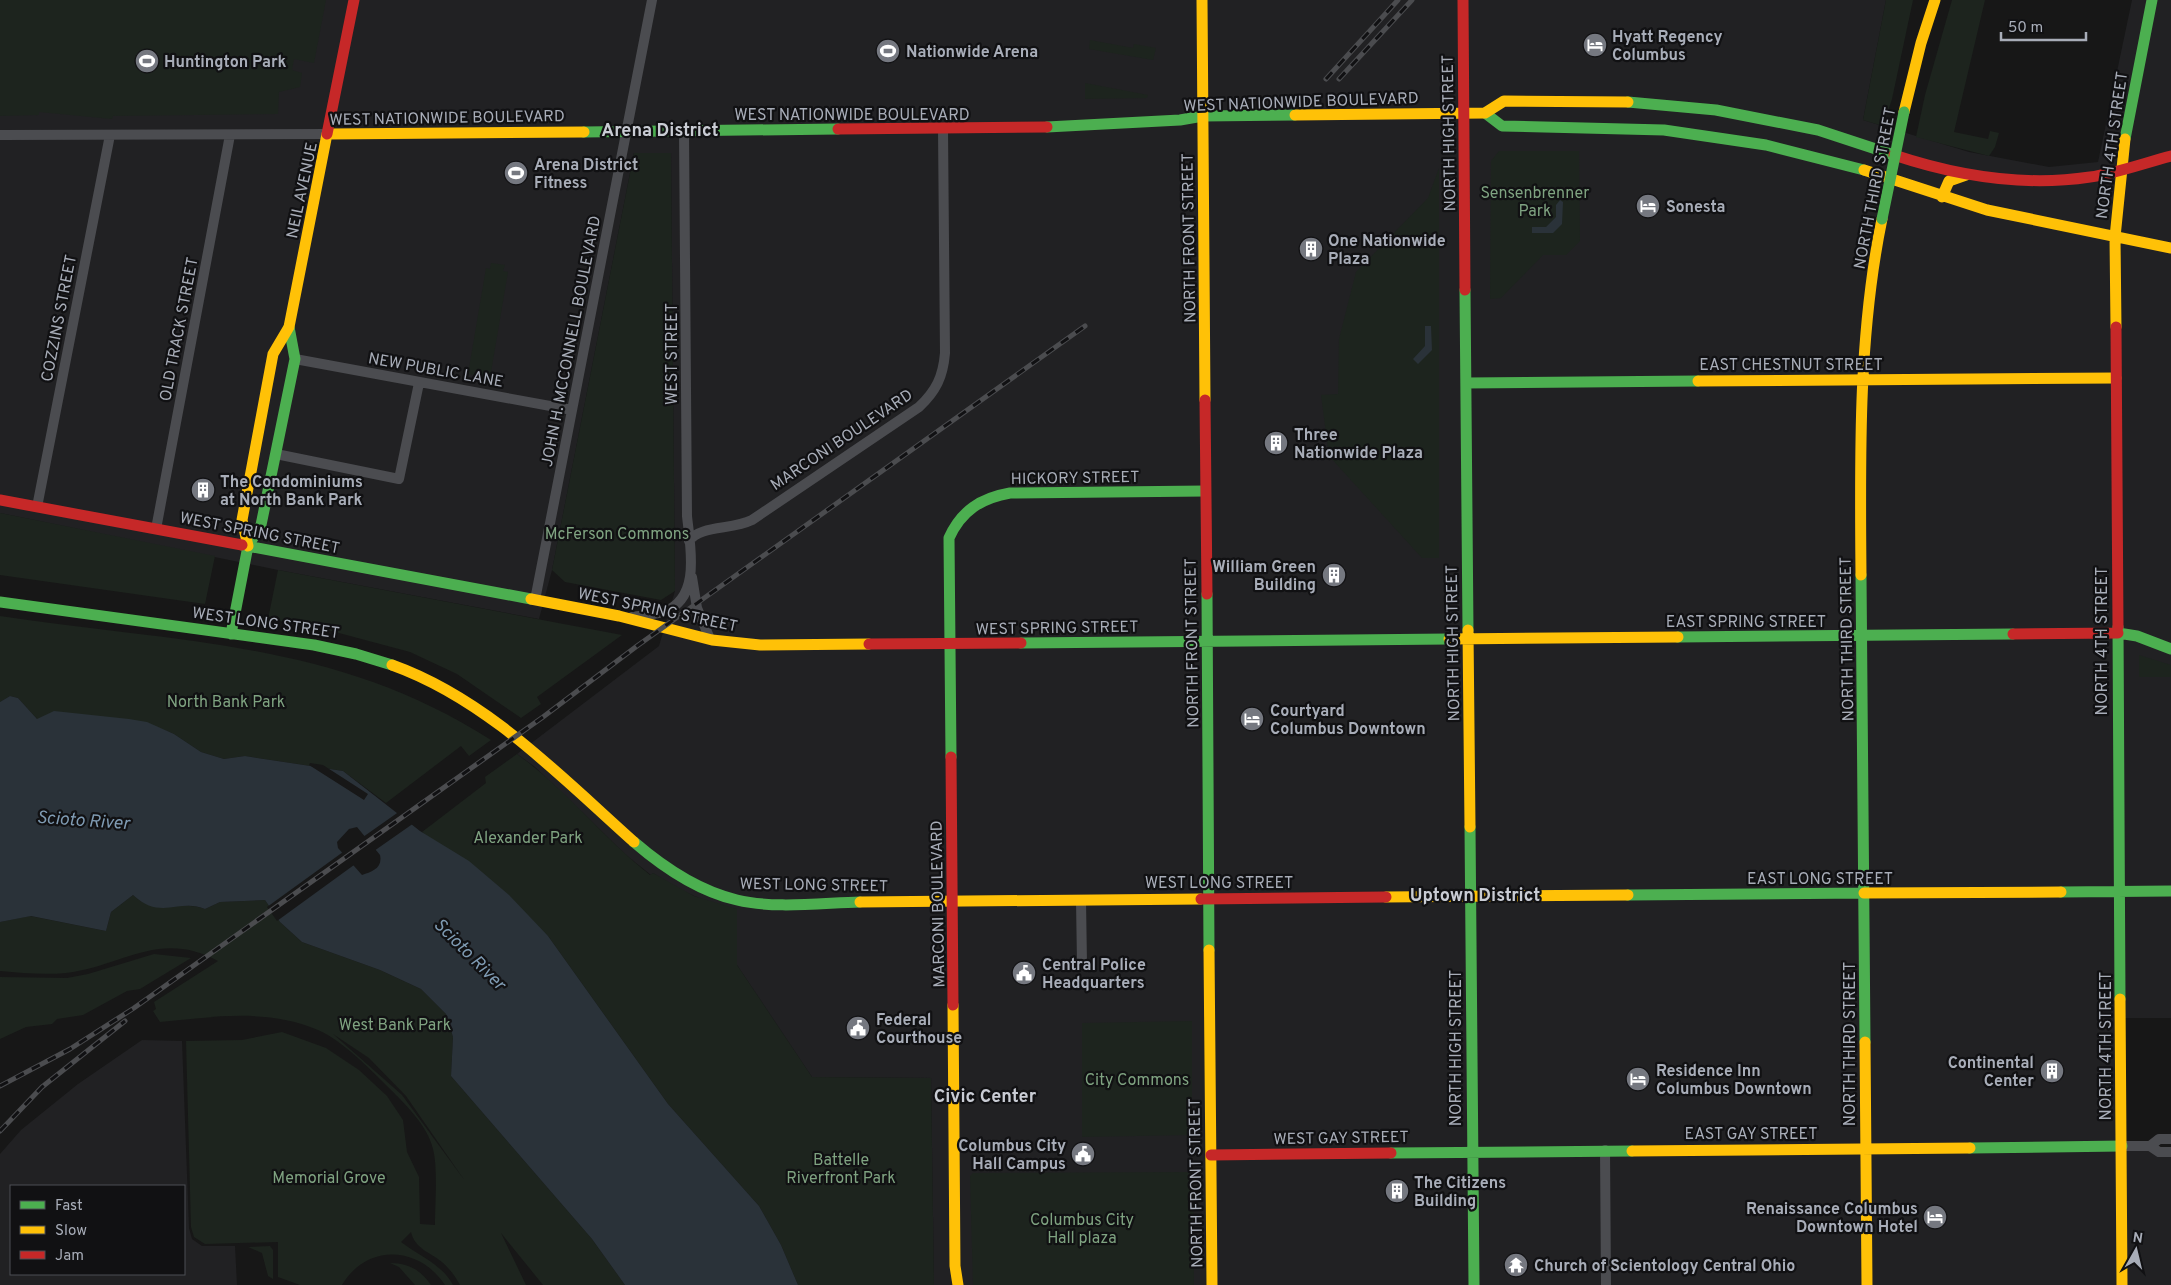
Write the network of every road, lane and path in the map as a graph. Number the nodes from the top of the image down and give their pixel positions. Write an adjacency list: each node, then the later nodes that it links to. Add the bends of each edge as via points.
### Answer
1 (354, 0): 14 (main road, NEIL AVENUE)
2 (652, 0): 11 (street, JOHN H. MCCONNELL BOULEVARD)
3 (1202, 0): 9 (main road, NORTH FRONT STREET)
4 (1463, 0): 7 (main road, NORTH HIGH STREET)
5 (1935, 0): 26 (main road, NORTH THIRD STREET, bridge, via 1904,112 1876,248)
6 (2152, 0): 18 (main road, NORTH 4TH STREET)
7 (1464, 113): 8 (main road, WEST NATIONWIDE BOULEVARD); 9 (main road, WEST NATIONWIDE BOULEVARD); 28 (main road, NORTH HIGH STREET)
8 (1485, 113): 19 (main road, via 1504,101 1562,100 1716,110 1818,130 1932,168); 20 (main road, via 1502,126 1664,130 1766,145 1863,170)
9 (1203, 116): 10 (main road, WEST NATIONWIDE BOULEVARD, via 1113,126); 31 (main road, NORTH FRONT STREET)
10 (943, 129): 12 (main road, WEST NATIONWIDE BOULEVARD); 36 (street, MARCONI BOULEVARD, via 945,353 944,368 935,390 918,407 752,520 734,527 700,531)
11 (626, 131): 12 (main road, WEST NATIONWIDE BOULEVARD); 14 (main road, WEST NATIONWIDE BOULEVARD); 29 (street, JOHN H. MCCONNELL BOULEVARD)
12 (684, 131): 36 (street, WEST STREET, via 687,516)
13 (230, 134): 14 (street, WEST NATIONWIDE BOULEVARD); 16 (street, WEST NATIONWIDE BOULEVARD); 35 (street, OLD TRACK STREET)
14 (329, 134): 23 (main road, NEIL AVENUE)
15 (0, 135): 16 (street, WEST NATIONWIDE BOULEVARD)
16 (110, 135): 33 (street, COZZINS STREET)
17 (2171, 156): 18 (main road)
18 (2120, 170): 19 (main road, via 2091,177 2035,182); 21 (main road, NORTH 4TH STREET)
19 (1966, 175): 20 (main road, via 1949,181)
20 (1942, 197): 21 (main road, via 1987,210)
21 (2115, 237): 22 (main road); 25 (main road, NORTH 4TH STREET)
22 (2171, 248)
23 (289, 327): 24 (main road, via 286,352); 37 (main road, NEIL AVENUE, via 273,354 242,520)
24 (295, 359): 27 (street, NEW PUBLIC LANE); 30 (main road, NEIL AVENUE)
25 (2116, 378): 26 (main road, EAST CHESTNUT STREET); 42 (main road, NORTH 4TH STREET)
26 (1862, 380): 28 (main road, EAST CHESTNUT STREET); 44 (main road, NORTH THIRD STREET)
27 (419, 383): 29 (street, NEW PUBLIC LANE); 30 (street, via 399,478)
28 (1466, 383): 46 (main road, NORTH HIGH STREET)
29 (572, 410): 39 (street, JOHN H. MCCONNELL BOULEVARD)
30 (276, 454): 37 (main road, NEIL AVENUE, via 262,525)
31 (1206, 491): 34 (main road, HICKORY STREET, via 994,495 978,502); 47 (main road, NORTH FRONT STREET)
32 (0, 500): 33 (main road, WEST SPRING STREET)
33 (37, 506): 35 (main road, WEST SPRING STREET)
34 (956, 524): 48 (main road, MARCONI BOULEVARD, via 949,538 948,550)
35 (156, 529): 37 (main road, WEST SPRING STREET)
36 (690, 541): 38 (street, WEST STREET)
37 (248, 546): 39 (main road, WEST SPRING STREET); 43 (main road, NEIL AVENUE)
38 (692, 577): 41 (street, via 678,602 664,611); 45 (street, WEST STREET, via 697,608)
39 (535, 600): 41 (main road, WEST SPRING STREET)
40 (0, 602): 43 (main road, WEST LONG STREET)
41 (627, 618): 45 (main road, WEST SPRING STREET)
42 (2118, 633): 44 (main road, EAST SPRING STREET); 49 (main road, EAST SPRING STREET, via 2137,636); 51 (main road, NORTH 4TH STREET)
43 (231, 634): 55 (main road, WEST LONG STREET, via 304,641 336,648 397,667 437,686 555,769 654,860 673,874 708,891 753,903)
44 (1862, 636): 46 (main road, EAST SPRING STREET); 52 (main road, NORTH THIRD STREET)
45 (710, 639): 48 (main road, WEST SPRING STREET, via 760,645)
46 (1468, 639): 47 (main road, WEST SPRING STREET); 53 (main road, NORTH HIGH STREET)
47 (1208, 641): 48 (main road, WEST SPRING STREET); 54 (main road, NORTH FRONT STREET)
48 (950, 644): 55 (main road, MARCONI BOULEVARD)
49 (2171, 649)
50 (2171, 891): 51 (main road, EAST LONG STREET)
51 (2120, 892): 52 (main road, EAST LONG STREET); 59 (main road, NORTH 4TH STREET)
52 (1864, 893): 53 (main road, EAST LONG STREET); 61 (main road, NORTH THIRD STREET)
53 (1470, 897): 54 (main road, WEST LONG STREET); 63 (main road, NORTH HIGH STREET)
54 (1210, 899): 56 (main road, WEST LONG STREET); 65 (main road, NORTH FRONT STREET)
55 (953, 900): 56 (main road, WEST LONG STREET); 67 (main road, MARCONI BOULEVARD, via 955,1266)
56 (1081, 900): 57 (street)
57 (1082, 964)
58 (2171, 1139): 60 (street, EAST GAY STREET, via 2159,1140)
59 (2122, 1146): 60 (street, EAST GAY STREET); 61 (main road, EAST GAY STREET); 71 (main road, NORTH 4TH STREET)
60 (2150, 1146): 64 (street, EAST GAY STREET, via 2159,1152)
61 (1866, 1148): 62 (main road, EAST GAY STREET); 70 (main road, NORTH THIRD STREET)
62 (1605, 1150): 63 (main road, EAST GAY STREET); 66 (street)
63 (1472, 1151): 65 (main road, WEST GAY STREET); 69 (main road, NORTH HIGH STREET)
64 (2171, 1152)
65 (1211, 1155): 68 (main road, NORTH FRONT STREET)
66 (1606, 1282)
67 (958, 1285)
68 (1212, 1285)
69 (1474, 1285)
70 (1867, 1285)
71 (2122, 1285)

